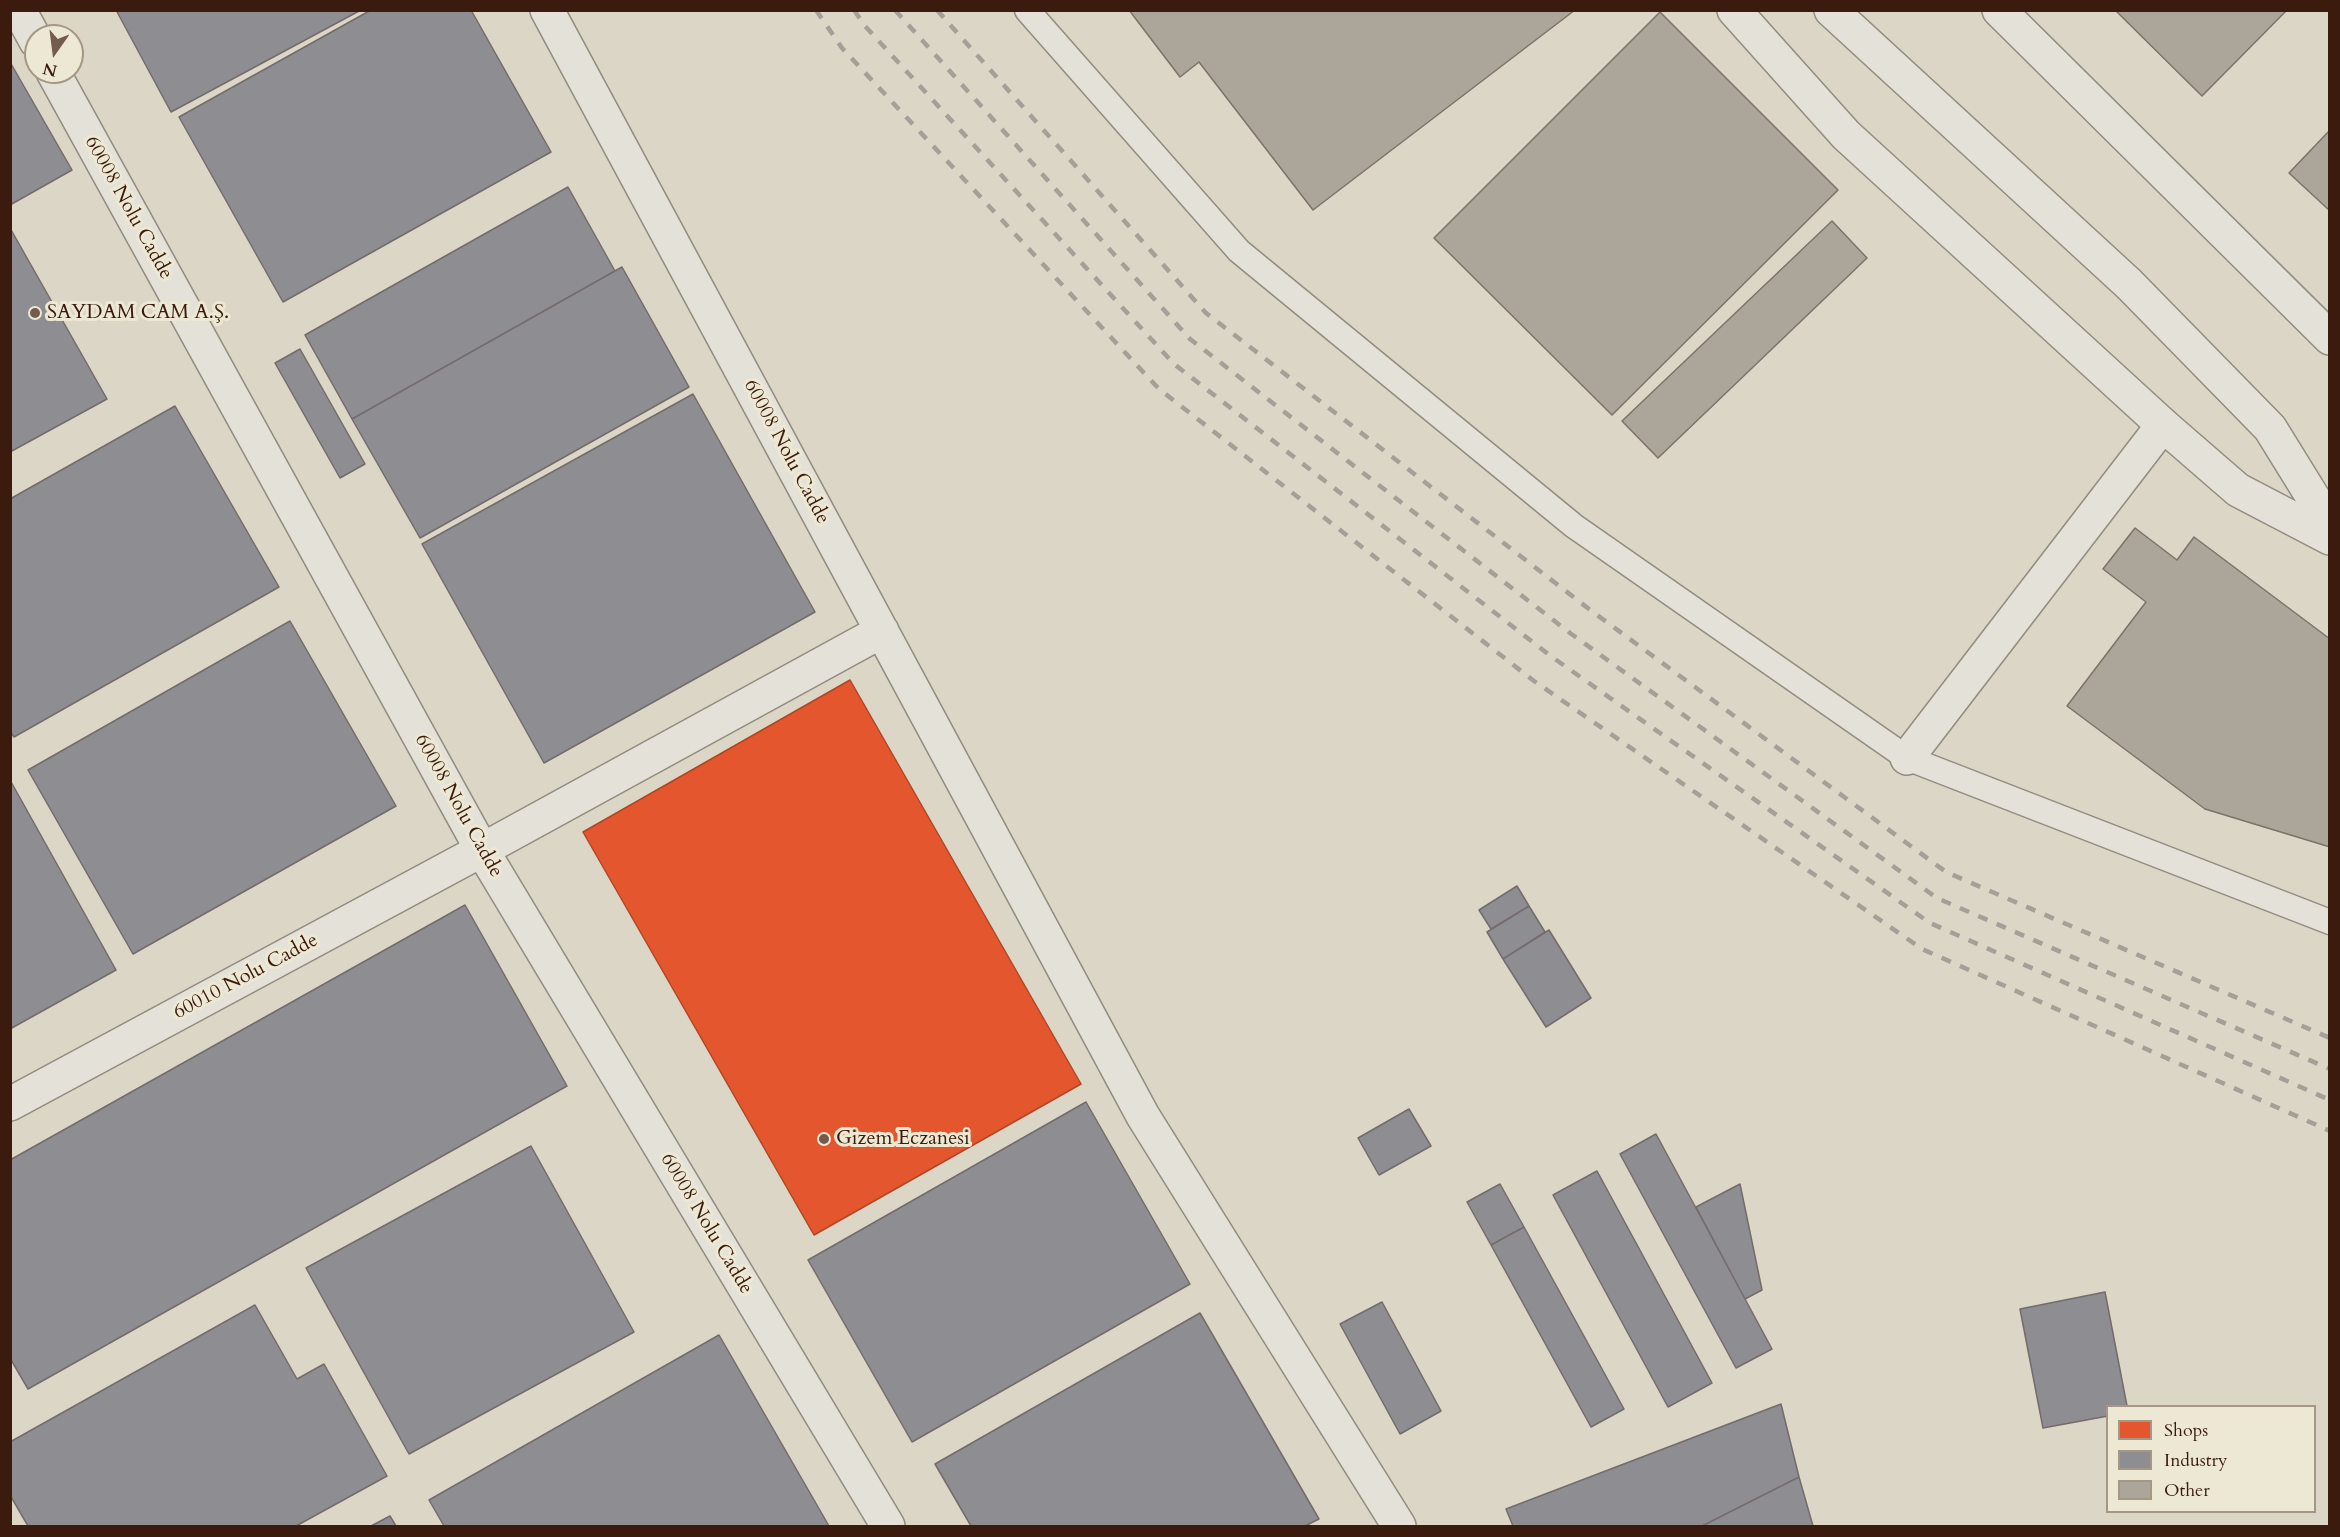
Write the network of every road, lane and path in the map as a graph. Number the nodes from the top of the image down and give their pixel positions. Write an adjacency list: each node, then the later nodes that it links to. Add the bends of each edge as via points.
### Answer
1 (19, 10): 7 (street)
2 (547, 10): 13 (street, 60008 Nolu Cadde)
3 (1027, 10): 14 (lane, via 1239,250 1574,526)
4 (1734, 10): 10 (street, via 1846,135)
5 (1831, 10): 11 (street, via 2129,284 2270,428)
6 (1999, 10): 9 (street)
7 (27, 24)
8 (60, 84): 15 (street, 60008 Nolu Cadde)
9 (2330, 338)
10 (2163, 425): 12 (street, via 2238,490); 14 (street)
11 (2330, 525)
12 (2330, 537)
13 (882, 631): 15 (street, 60010 Nolu Cadde); 19 (street, 60008 Nolu Cadde, via 1143,1116)
14 (1907, 758): 16 (lane)
15 (482, 850): 17 (street, 60010 Nolu Cadde); 18 (street, 60008 Nolu Cadde)
16 (2330, 922)
17 (10, 1104)
18 (888, 1527)
19 (1399, 1527)

